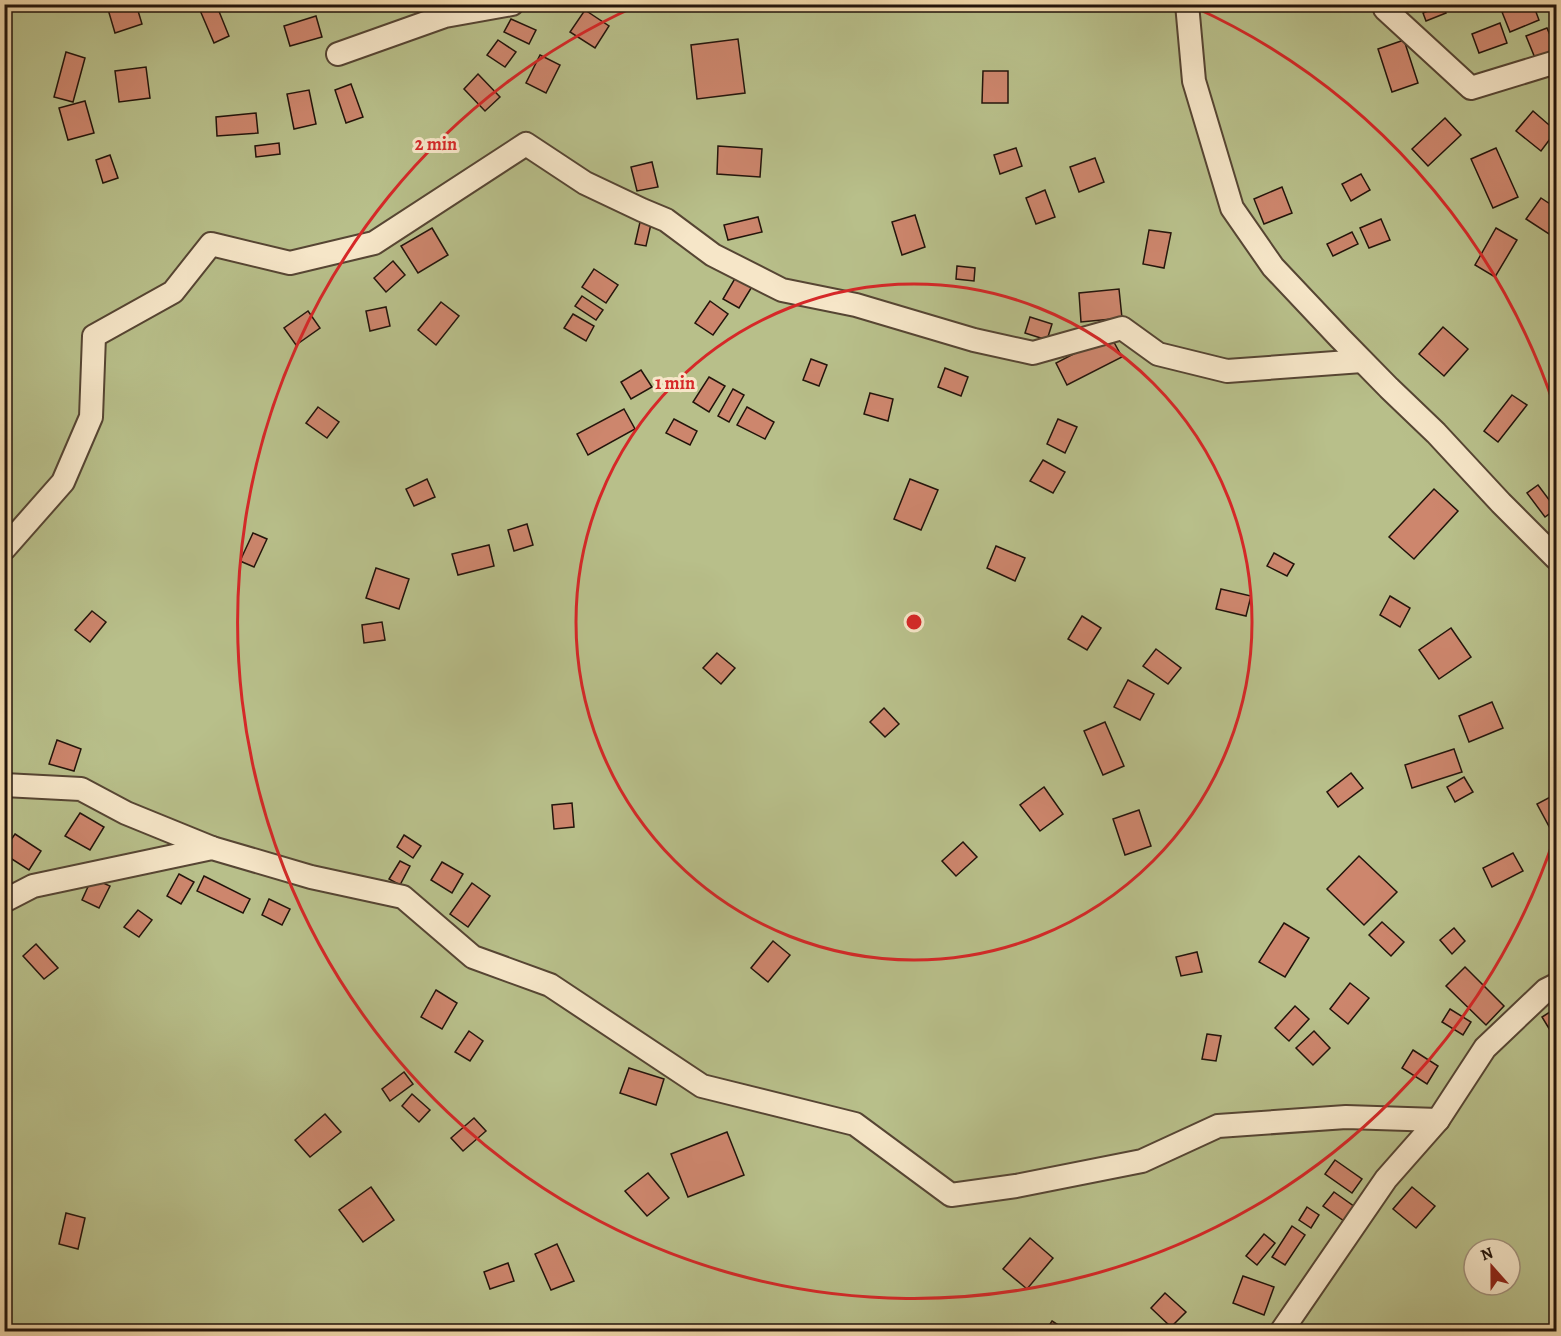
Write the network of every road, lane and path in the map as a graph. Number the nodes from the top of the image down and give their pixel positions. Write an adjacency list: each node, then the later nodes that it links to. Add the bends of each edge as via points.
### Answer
1 (512, 4): 4 (street, via 445,16)
2 (1187, 4): 6 (street, via 1194,81 1232,208 1273,267)
3 (1384, 4): 5 (street, via 1471,88)
4 (338, 54)
5 (1557, 62)
6 (1362, 361): 7 (street, via 1227,370 1158,354 1122,328 1033,353 974,340 855,305 782,290 713,255 666,220 585,183 526,144 374,243 290,263 211,244 172,292 94,336 91,417 63,482); 8 (street)
7 (4, 549)
8 (1557, 558)
9 (4, 785): 10 (street, via 81,789 126,813)
10 (212, 848): 11 (street, via 33,886); 13 (street, via 311,877 403,897 473,957 550,985 702,1086 855,1124 951,1195 1142,1161 1218,1126 1346,1117)
11 (4, 901)
12 (1557, 985): 13 (street, via 1546,990 1485,1048)
13 (1438, 1120): 14 (street, via 1386,1179)
14 (1281, 1332)

